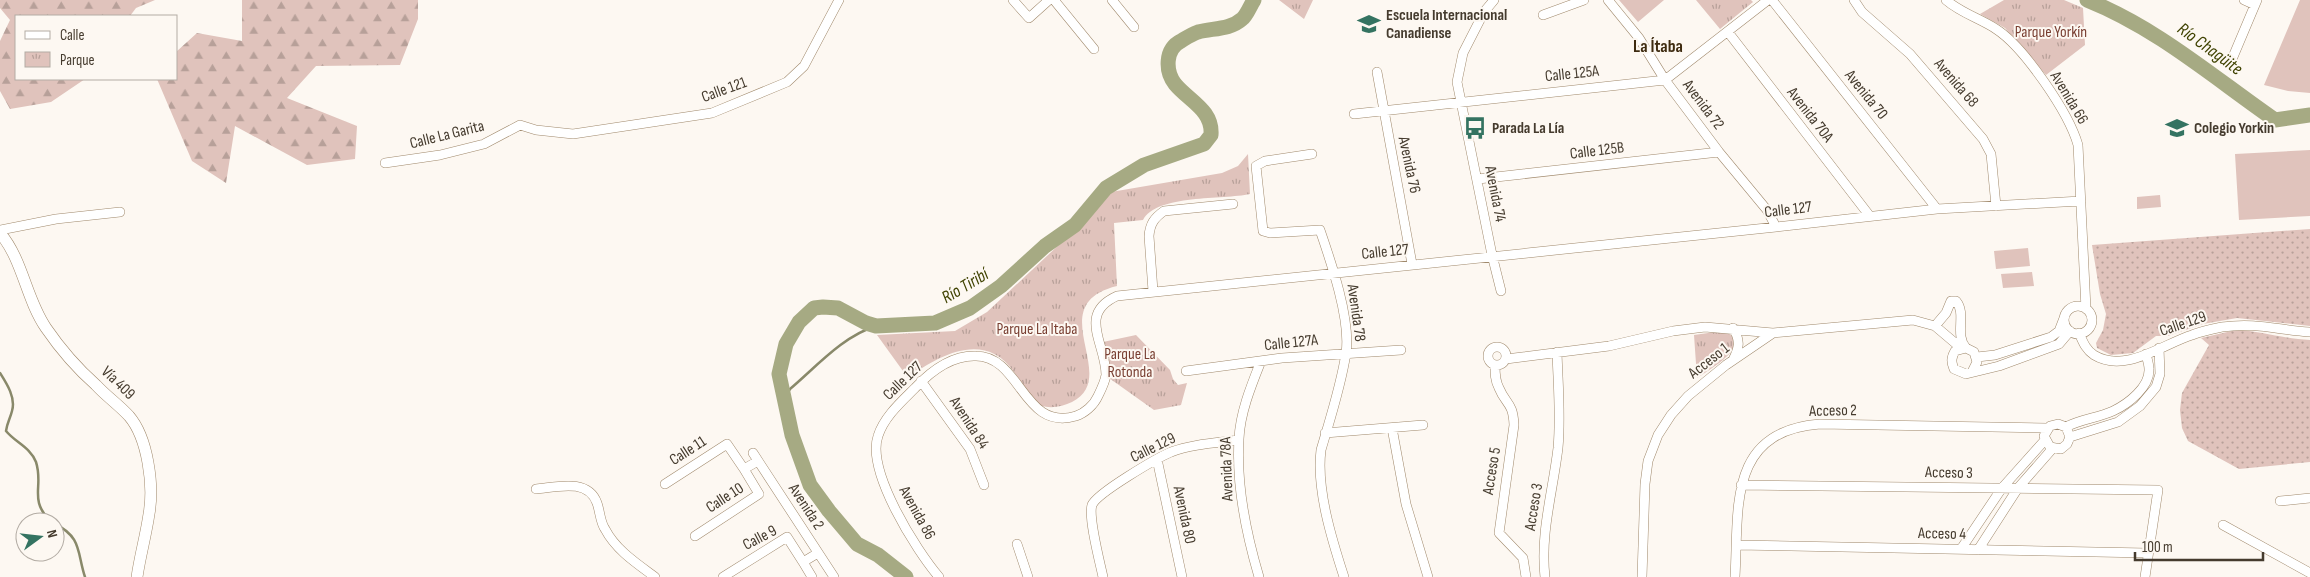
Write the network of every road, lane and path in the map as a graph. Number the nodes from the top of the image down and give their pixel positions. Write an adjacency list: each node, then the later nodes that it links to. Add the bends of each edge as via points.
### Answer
1 (839, 0): 25 (street, Calle 121, via 804,66 787,82 712,113)
2 (1013, 0): 3 (street, via 1029,18)
3 (1048, 0)
4 (1054, 0): 18 (street)
5 (1112, 0): 16 (street)
6 (1494, 0): 22 (street, Avenida 74, via 1484,12 1463,53 1458,75)
7 (1584, 0): 15 (street)
8 (1608, 0): 21 (street, Avenida 72, via 1640,38)
9 (1768, 0): 17 (street)
10 (1772, 0): 33 (street, Avenida 70)
11 (1854, 0): 32 (street, Avenida 68, via 1862,12 1910,54 1983,138 1991,154)
12 (1946, 0): 30 (street, Avenida 66, via 2007,38 2056,99 2078,145)
13 (2244, 0): 14 (street)
14 (2256, 2): 19 (street)
15 (1543, 15)
16 (1134, 27)
17 (1728, 32): 21 (street); 35 (street, Avenida 70A)
18 (1094, 49)
19 (2230, 64)
20 (1377, 72): 23 (street, Avenida 76)
21 (1665, 80): 22 (street, Calle 125A); 26 (street, Avenida 72)
22 (1460, 104): 23 (street, Calle 125A); 29 (street, Avenida 74)
23 (1383, 112): 24 (street, Calle 125A); 39 (street, Avenida 76)
24 (1354, 114)
25 (573, 134): 28 (street, Calle La Garita, via 520,125 484,144 440,155)
26 (1719, 152): 29 (street, Calle 125B); 36 (street, Avenida 72, via 1768,210)
27 (1312, 154): 40 (street, Avenida 78, via 1265,161 1256,166 1263,230 1270,233 1320,230)
28 (385, 163)
29 (1478, 179): 38 (street, Avenida 74)
30 (2081, 200): 32 (street, Calle 127); 41 (street, Avenida 66)
31 (1233, 204): 43 (street, via 1164,211 1155,218 1149,236)
32 (1996, 206): 33 (street, Calle 127)
33 (1937, 210): 35 (street, Calle 127)
34 (120, 212): 37 (street, via 56,219)
35 (1869, 215): 36 (street, Calle 127)
36 (1776, 227): 38 (street, Calle 127)
37 (0, 232): 99 (street, Vía 409, via 46,328 138,429 145,451 150,512)
38 (1492, 256): 39 (street, Calle 127); 42 (street, Avenida 74)
39 (1412, 264): 40 (street, Calle 127)
40 (1335, 273): 43 (street, Calle 127); 57 (street, Avenida 78)
41 (2084, 286): 44 (street, Avenida 66); 45 (street, Avenida 66)
42 (1501, 290)
43 (1153, 291): 67 (street, Calle 127, via 1117,296 1105,301 1098,312 1095,322 1106,376 1095,401 1076,416 1063,417 1040,410 1031,404 1006,368 986,357 951,361 933,370)
44 (2073, 307): 45 (street); 46 (street)
45 (2086, 309): 49 (street, via 2091,316 2090,325)
46 (2064, 318): 49 (street, via 2065,326); 60 (street, via 2059,331 2051,336 1995,355)
47 (1935, 326): 51 (street, Acceso 1, via 1913,320); 52 (street); 53 (street, via 1956,300 1960,307)
48 (1733, 328): 51 (street); 56 (street, via 1674,331 1609,346); 63 (street, via 1740,345)
49 (2075, 332): 58 (street, Calle 129, via 2093,355 2102,359 2120,361); 66 (street, via 2059,344 1999,366)
50 (2310, 332): 54 (street, Calle 129, via 2243,324 2192,335)
51 (1773, 333): 63 (street, Acceso 1)
52 (1949, 340): 53 (street); 59 (street)
53 (1963, 348): 59 (street); 60 (street, via 1974,352)
54 (2159, 348): 58 (street, Calle 129); 73 (street, via 2160,374 2156,387 2140,406 2118,422)
55 (1401, 350): 57 (street, Calle 127A)
56 (1557, 352): 61 (street); 112 (street, Acceso 3, via 1558,446 1545,533)
57 (1346, 353): 62 (street, Calle 127A); 72 (street, Avenida 78)
58 (2146, 354): 69 (street, via 2147,380 2127,403 2113,412 2078,420)
59 (1951, 357): 66 (street, via 1954,370)
60 (1976, 357): 66 (street)
61 (1506, 358): 64 (street, via 1503,363); 64 (street, via 1503,349 1494,347 1488,352 1488,357)
62 (1261, 361): 65 (street, Calle 127A); 74 (street, Avenida 78A, via 1250,390)
63 (1733, 361): 113 (street, Acceso 1, via 1688,396 1658,435 1648,461 1645,484)
64 (1495, 364): 111 (street, Acceso 5, via 1498,385 1514,413 1499,533 1523,558)
65 (1186, 371)
66 (1972, 372)
67 (921, 382): 79 (street, Calle 127, via 880,428); 83 (street, Avenida 84, via 959,431 973,455)
68 (1423, 426): 70 (street)
69 (2066, 427): 71 (street, via 2058,424); 73 (street)
70 (1392, 428): 72 (street); 110 (street, via 1406,504)
71 (2047, 428): 75 (street); 82 (street, Acceso 2, via 1806,425 1769,441 1754,454)
72 (1326, 434): 109 (street, Avenida 78, via 1321,450 1321,479)
73 (2070, 437): 76 (street, via 2064,447)
74 (1239, 440): 78 (street, Calle 129, via 1203,444); 108 (street, Avenida 78A, via 1244,514)
75 (2045, 440): 76 (street); 84 (street)
76 (2053, 448): 85 (street)
77 (755, 457): 80 (street, Calle 10); 95 (street, Avenida 2)
78 (1157, 459): 106 (street, Calle 129, via 1105,490 1091,507); 107 (street, Avenida 80)
79 (875, 460): 104 (street, Avenida 86, via 901,520)
80 (744, 469): 81 (street, Calle 11, via 727,444); 90 (street, Calle 10, via 759,494)
81 (665, 484)
82 (1741, 485): 84 (street, Acceso 3); 92 (street, Acceso 2)
83 (984, 486)
84 (2002, 488): 85 (street, Acceso 3); 93 (street)
85 (2018, 488): 94 (street); 96 (street, Acceso 3, via 2158,490)
86 (536, 490): 100 (street, via 572,486 585,488 594,494 603,527 614,544)
87 (2310, 498): 88 (street)
88 (2280, 501)
89 (2223, 525): 98 (street)
90 (695, 536)
91 (1017, 544): 105 (street)
92 (1737, 545): 93 (street, Acceso 4); 114 (street, Acceso 2)
93 (1961, 550): 94 (street, Acceso 4)
94 (1978, 550): 96 (street, Acceso 4)
95 (818, 553): 97 (street); 103 (street, Avenida 2)
96 (2147, 554): 115 (street)
97 (803, 562): 101 (street, Calle 9, via 787,537); 102 (street)
98 (2310, 573)
99 (137, 577)
100 (654, 577)
101 (723, 577)
102 (812, 577)
103 (834, 577)
104 (939, 577)
105 (1028, 577)
106 (1103, 577)
107 (1182, 577)
108 (1259, 577)
109 (1344, 577)
110 (1428, 577)
111 (1526, 577)
112 (1544, 577)
113 (1642, 577)
114 (1735, 577)
115 (2145, 577)

